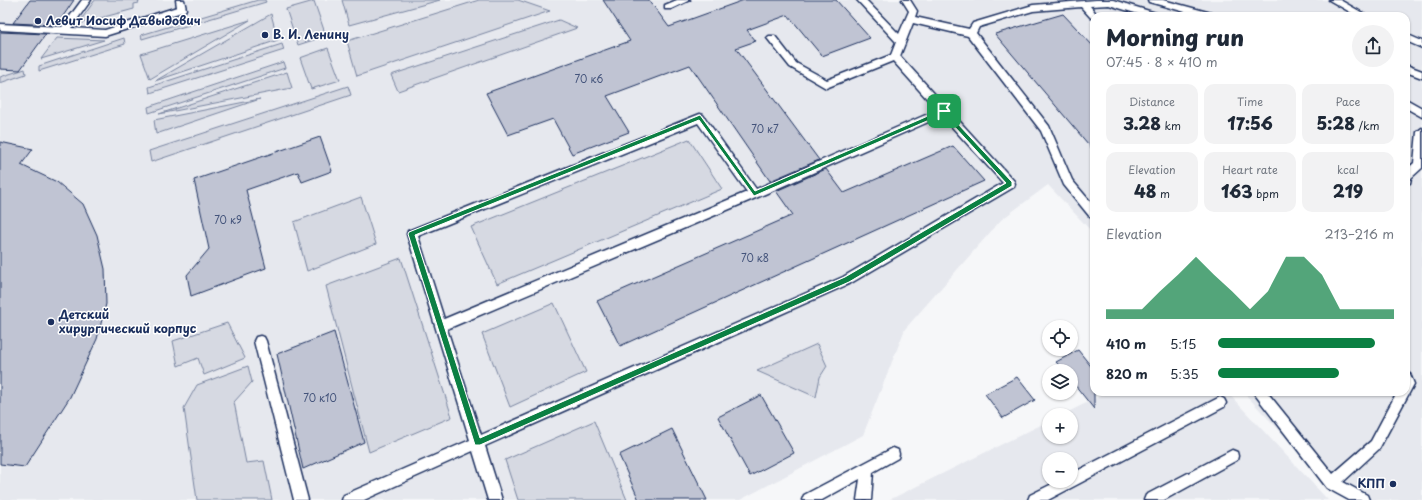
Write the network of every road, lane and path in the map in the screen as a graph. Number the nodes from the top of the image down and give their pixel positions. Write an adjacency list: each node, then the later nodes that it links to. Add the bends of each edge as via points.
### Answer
1 (87, 0): 16 (lane)
2 (686, 0): 9 (lane)
3 (860, 0): 20 (lane)
4 (906, 0): 14 (lane, via 913,11)
5 (1152, 0): 12 (lane)
6 (1333, 0): 13 (lane)
7 (181, 4): 16 (lane, via 105,33)
8 (1083, 4): 10 (lane); 11 (lane, via 1109,2); 17 (lane, via 1033,8 976,25)
9 (668, 7)
10 (1090, 12)
11 (1143, 12)
12 (1197, 12)
13 (1356, 12)
14 (910, 19): 17 (lane); 20 (lane)
15 (0, 27): 16 (lane)
16 (64, 31)
17 (971, 33): 31 (lane, via 1045,129 1068,182)
18 (772, 38): 22 (lane, via 793,65 826,84)
19 (1410, 39): 21 (lane)
20 (901, 41): 22 (lane)
21 (1422, 45)
22 (895, 57): 26 (lane)
23 (1410, 70): 24 (lane)
24 (1422, 75)
25 (1410, 106): 27 (lane)
26 (944, 111): 30 (lane); 37 (lane, via 1010,184 847,280)
27 (1422, 113)
28 (1422, 132): 29 (lane, via 1419,165)
29 (1410, 173)
30 (754, 194): 32 (lane); 32 (lane, via 700,118 412,234)
31 (1090, 209)
32 (441, 326): 37 (lane)
33 (260, 341): 42 (lane)
34 (1262, 396): 41 (lane)
35 (1402, 396): 41 (lane, via 1375,445)
36 (1220, 403): 47 (lane)
37 (478, 442): 43 (lane); 44 (lane)
38 (893, 454): 40 (lane)
39 (1232, 456): 48 (lane)
40 (867, 469): 45 (lane); 46 (lane)
41 (1332, 483): 49 (lane)
42 (301, 500)
43 (349, 500)
44 (495, 500)
45 (809, 500)
46 (864, 500)
47 (1035, 500)
48 (1151, 500)
49 (1362, 500)

